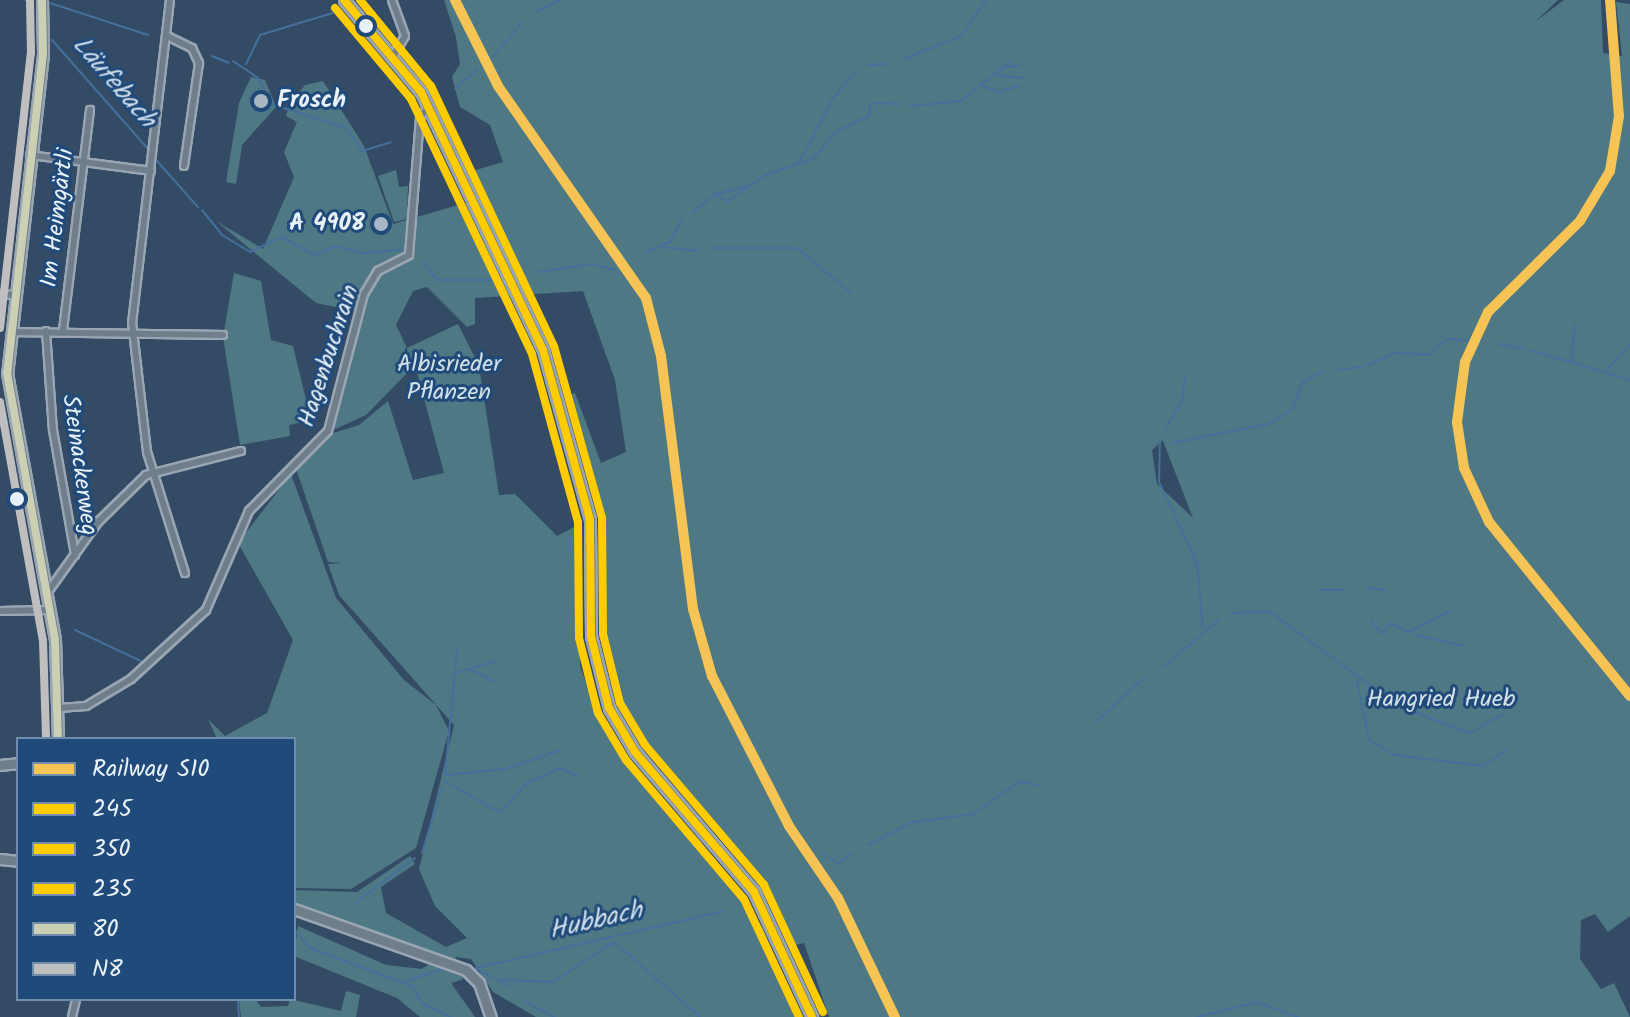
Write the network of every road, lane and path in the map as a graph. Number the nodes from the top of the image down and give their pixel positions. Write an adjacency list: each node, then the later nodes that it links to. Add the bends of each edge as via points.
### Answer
1 (42, 0): 9 (main road)
2 (170, 0): 5 (street)
3 (344, 0): 6 (main road)
4 (392, 0): 6 (street, via 405,36)
5 (167, 36): 11 (street, via 192,48 199,63); 12 (street)
6 (395, 53): 7 (main road)
7 (428, 108): 27 (street, Hagenbuchrain, via 420,117 409,255 378,271 364,294 328,431 249,511 206,610 131,679 86,706); 31 (main road, via 550,374 590,520 591,636 605,699 635,752 754,892)
8 (90, 110): 10 (street, Im Heimgärtli)
9 (30, 155): 10 (street); 14 (main road)
10 (83, 163): 12 (street); 15 (street, Im Heimgärtli)
11 (184, 166)
12 (151, 171): 17 (street)
13 (0, 294): 14 (street)
14 (12, 295): 18 (main road)
15 (63, 330): 16 (street); 17 (street)
16 (46, 331): 18 (street); 22 (street, Steinackerweg, via 53,430)
17 (134, 331): 19 (street); 21 (street)
18 (7, 332): 24 (main road, via 7,386)
19 (223, 335)
20 (241, 451): 21 (street)
21 (153, 470): 22 (street); 23 (street)
22 (75, 555): 24 (street)
23 (185, 573)
24 (47, 593): 25 (main road)
25 (51, 610): 26 (street); 27 (main road)
26 (0, 611)
27 (59, 708): 28 (main road)
28 (58, 737)
29 (296, 910): 30 (main road, via 466,970 479,983)
30 (491, 1017)
31 (812, 1017)

